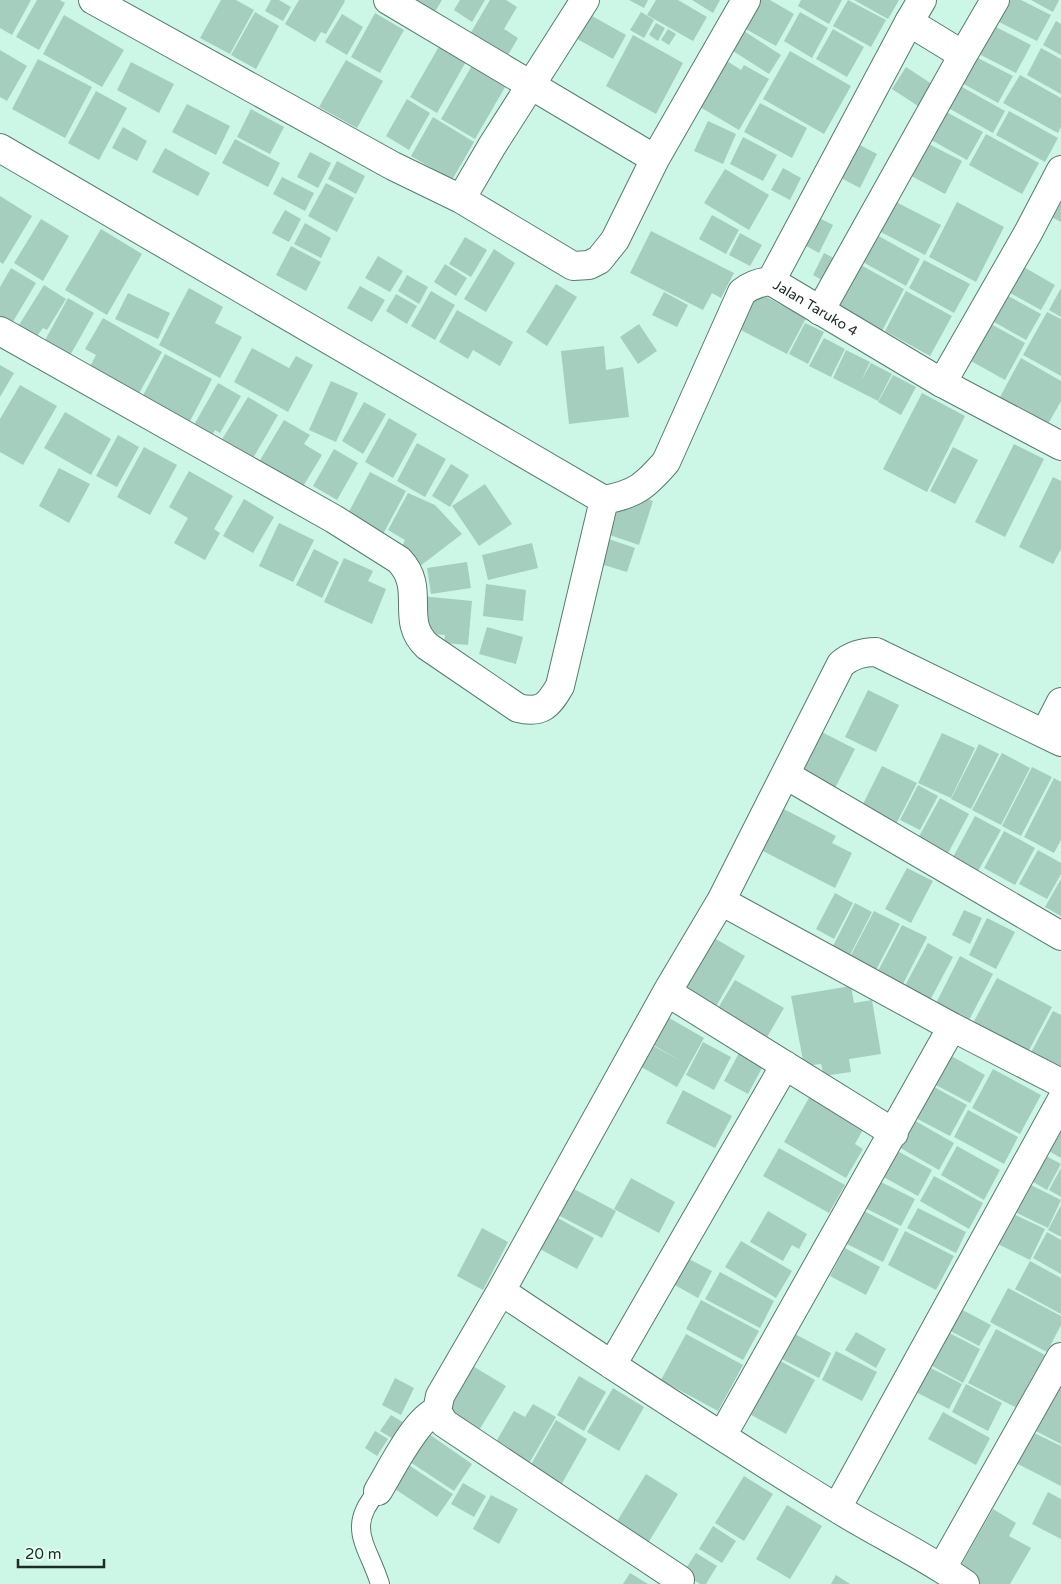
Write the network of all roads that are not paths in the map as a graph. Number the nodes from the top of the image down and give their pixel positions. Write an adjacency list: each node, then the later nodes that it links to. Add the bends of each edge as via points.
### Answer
1 (388, 0): 8 (street)
2 (585, 0): 8 (street)
3 (746, 0): 10 (street)
4 (995, 0): 7 (street)
5 (112, 4): 12 (street, via 393,166)
6 (916, 11): 7 (street); 13 (street, Jalan Taruko 4)
7 (963, 55): 14 (street)
8 (531, 86): 10 (street); 12 (street)
9 (0, 148): 18 (street)
10 (655, 159): 12 (street, via 615,240 599,260 589,265 572,266)
11 (1061, 170): 16 (street)
12 (461, 199)
13 (770, 281): 14 (street, Jalan Taruko 4); 18 (street, via 755,284 742,292 666,462 648,482 623,496)
14 (820, 310): 16 (street, Jalan Taruko 4)
15 (0, 331): 18 (street, via 334,519 400,560 411,576 415,629 420,640 518,708 530,711 541,708 560,686)
16 (942, 382): 17 (street, Jalan Taruko 4)
17 (1059, 440)
18 (604, 500)
19 (1061, 702): 20 (street)
20 (1053, 737): 21 (street, via 876,652 863,652 841,664)
21 (786, 775): 22 (street); 23 (street)
22 (720, 901): 24 (street); 25 (street)
23 (1061, 936)
24 (666, 992): 26 (street); 30 (street)
25 (952, 1028): 27 (street); 29 (street)
26 (785, 1065): 29 (street); 32 (street)
27 (1061, 1083)
28 (1061, 1101): 36 (street)
29 (894, 1133): 34 (street)
30 (501, 1291): 32 (street); 33 (street, via 440,1396)
31 (1061, 1357): 37 (street)
32 (612, 1366): 34 (street)
33 (437, 1411): 35 (street, via 419,1424); 38 (street, via 444,1423)
34 (722, 1436): 36 (street)
35 (378, 1491): 39 (lane, via 364,1509 362,1536)
36 (837, 1508): 37 (street)
37 (942, 1568): 40 (street)
38 (680, 1580)
39 (380, 1584)
40 (965, 1584)

